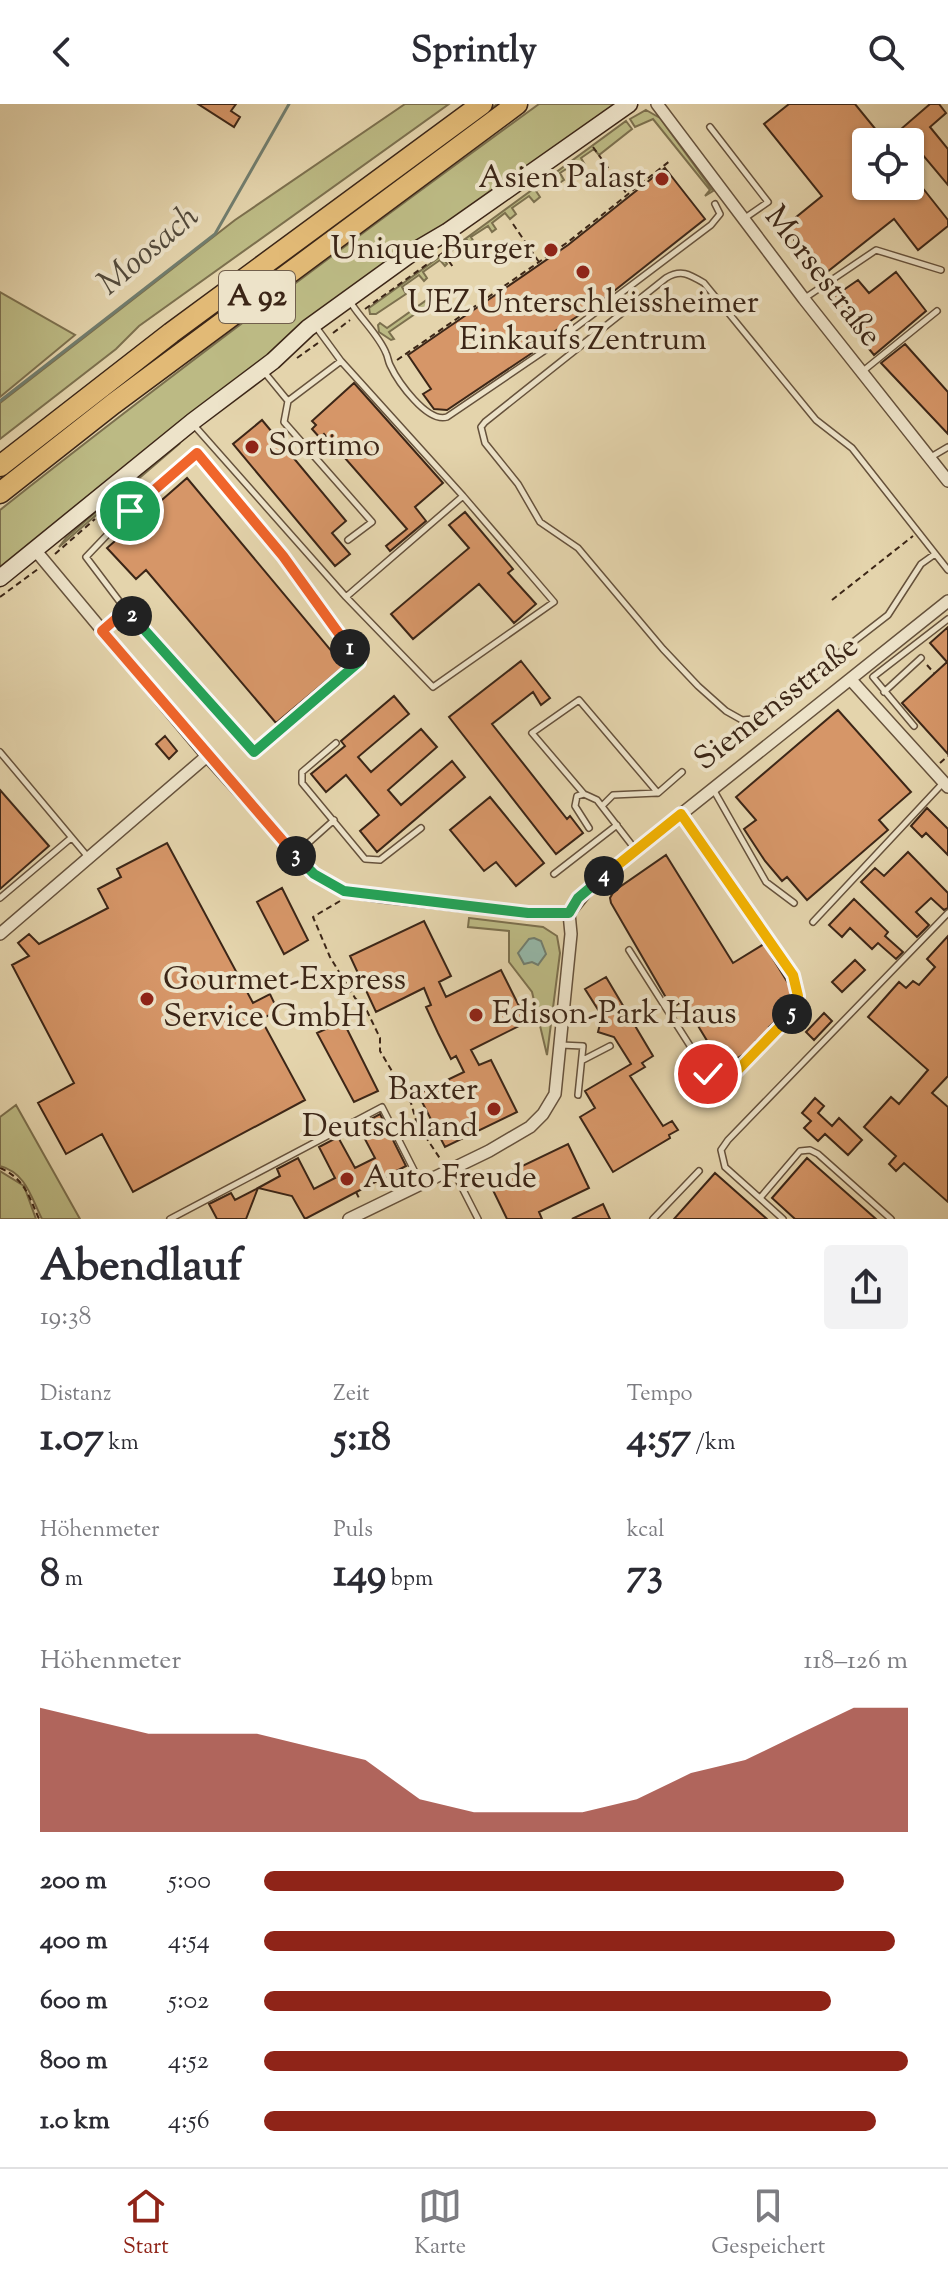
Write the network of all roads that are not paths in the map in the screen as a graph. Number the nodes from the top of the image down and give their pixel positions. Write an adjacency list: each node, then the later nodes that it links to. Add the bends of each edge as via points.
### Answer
1 (482, 104): 21 (highway, A 92)
2 (517, 104): 23 (highway, A 92)
3 (629, 104): 8 (main road)
4 (657, 104): 6 (street, Morsestraße)
5 (710, 127): 7 (lane, via 768,202)
6 (726, 195): 7 (street, Morsestraße); 11 (lane, via 712,206 720,214 711,225 447,417 431,416 417,402)
7 (744, 219): 10 (street, Morsestraße)
8 (447, 232): 11 (main road); 15 (main road, via 308,328)
9 (941, 270): 10 (lane, via 876,250)
10 (804, 299): 16 (street, Morsestraße)
11 (353, 306): 13 (main road)
12 (937, 311): 16 (lane)
13 (319, 331): 14 (lane); 15 (main road)
14 (341, 361): 17 (lane); 24 (lane)
15 (267, 365): 17 (lane); 18 (main road)
16 (863, 372): 20 (street, Morsestraße)
17 (288, 401): 25 (lane, via 284,422 372,522)
18 (192, 422): 26 (main road); 30 (lane)
19 (948, 447): 20 (lane)
20 (930, 457): 22 (street, Morsestraße)
21 (0, 466)
22 (948, 481)
23 (0, 493)
24 (463, 496): 30 (lane); 30 (lane, via 554,602 433,687)
25 (348, 540)
26 (36, 551): 29 (main road); 34 (street)
27 (935, 554): 27 (lane, via 921,564 888,615 754,719 742,720 689,677 578,548 540,522 485,443 481,427 666,278 688,273 704,283 816,420 852,448); 28 (lane)
28 (948, 570)
29 (0, 578)
30 (346, 597)
31 (948, 601): 36 (street, Siemensstraße)
32 (126, 610): 32 (lane, via 254,752 359,662 283,556 197,453 86,557); 34 (lane)
33 (948, 619): 37 (lane, via 871,676)
34 (102, 631): 41 (street)
35 (921, 658): 37 (lane)
36 (851, 680): 43 (street); 44 (street, Siemensstraße)
37 (884, 692): 38 (lane)
38 (914, 726)
39 (336, 743): 49 (lane, via 302,772 302,783)
40 (0, 752): 53 (lane)
41 (207, 756): 55 (street); 56 (street)
42 (682, 772): 45 (lane)
43 (945, 779): 62 (lane)
44 (713, 789): 48 (street, Siemensstraße); 59 (lane, via 766,882)
45 (658, 793): 46 (lane, via 579,700 532,733); 47 (lane, via 613,795)
46 (584, 794): 47 (lane); 52 (lane, via 577,796 575,806)
47 (602, 806): 50 (lane)
48 (681, 814): 54 (street, Siemensstraße); 64 (lane, via 793,975 797,1005 732,1076 714,1078)
49 (334, 820): 51 (lane, via 365,859 380,860); 55 (lane)
50 (617, 825): 54 (lane); 57 (lane)
51 (421, 828)
52 (589, 828)
53 (71, 838): 56 (lane); 58 (lane)
54 (636, 850): 60 (street, Siemensstraße, via 590,887)
55 (295, 855): 60 (street, via 314,874 344,891)
56 (89, 858): 63 (street)
57 (554, 874)
58 (0, 898)
59 (794, 903)
60 (569, 913): 65 (street)
61 (948, 913): 72 (lane, via 721,1150 725,1167)
62 (813, 922)
63 (0, 934)
64 (629, 950)
65 (560, 1045): 67 (lane, via 583,1046); 69 (street, via 555,1094 543,1114 530,1127)
66 (610, 1046): 67 (lane)
67 (582, 1061): 68 (lane)
68 (578, 1095)
69 (450, 1170): 71 (street); 75 (lane)
70 (699, 1171): 76 (lane)
71 (421, 1184): 73 (lane, via 382,1107); 74 (street)
72 (760, 1198): 77 (lane); 78 (lane, via 800,1151 810,1150)
73 (170, 1219)
74 (349, 1219)
75 (478, 1219)
76 (653, 1219)
77 (783, 1219)
78 (891, 1219)

